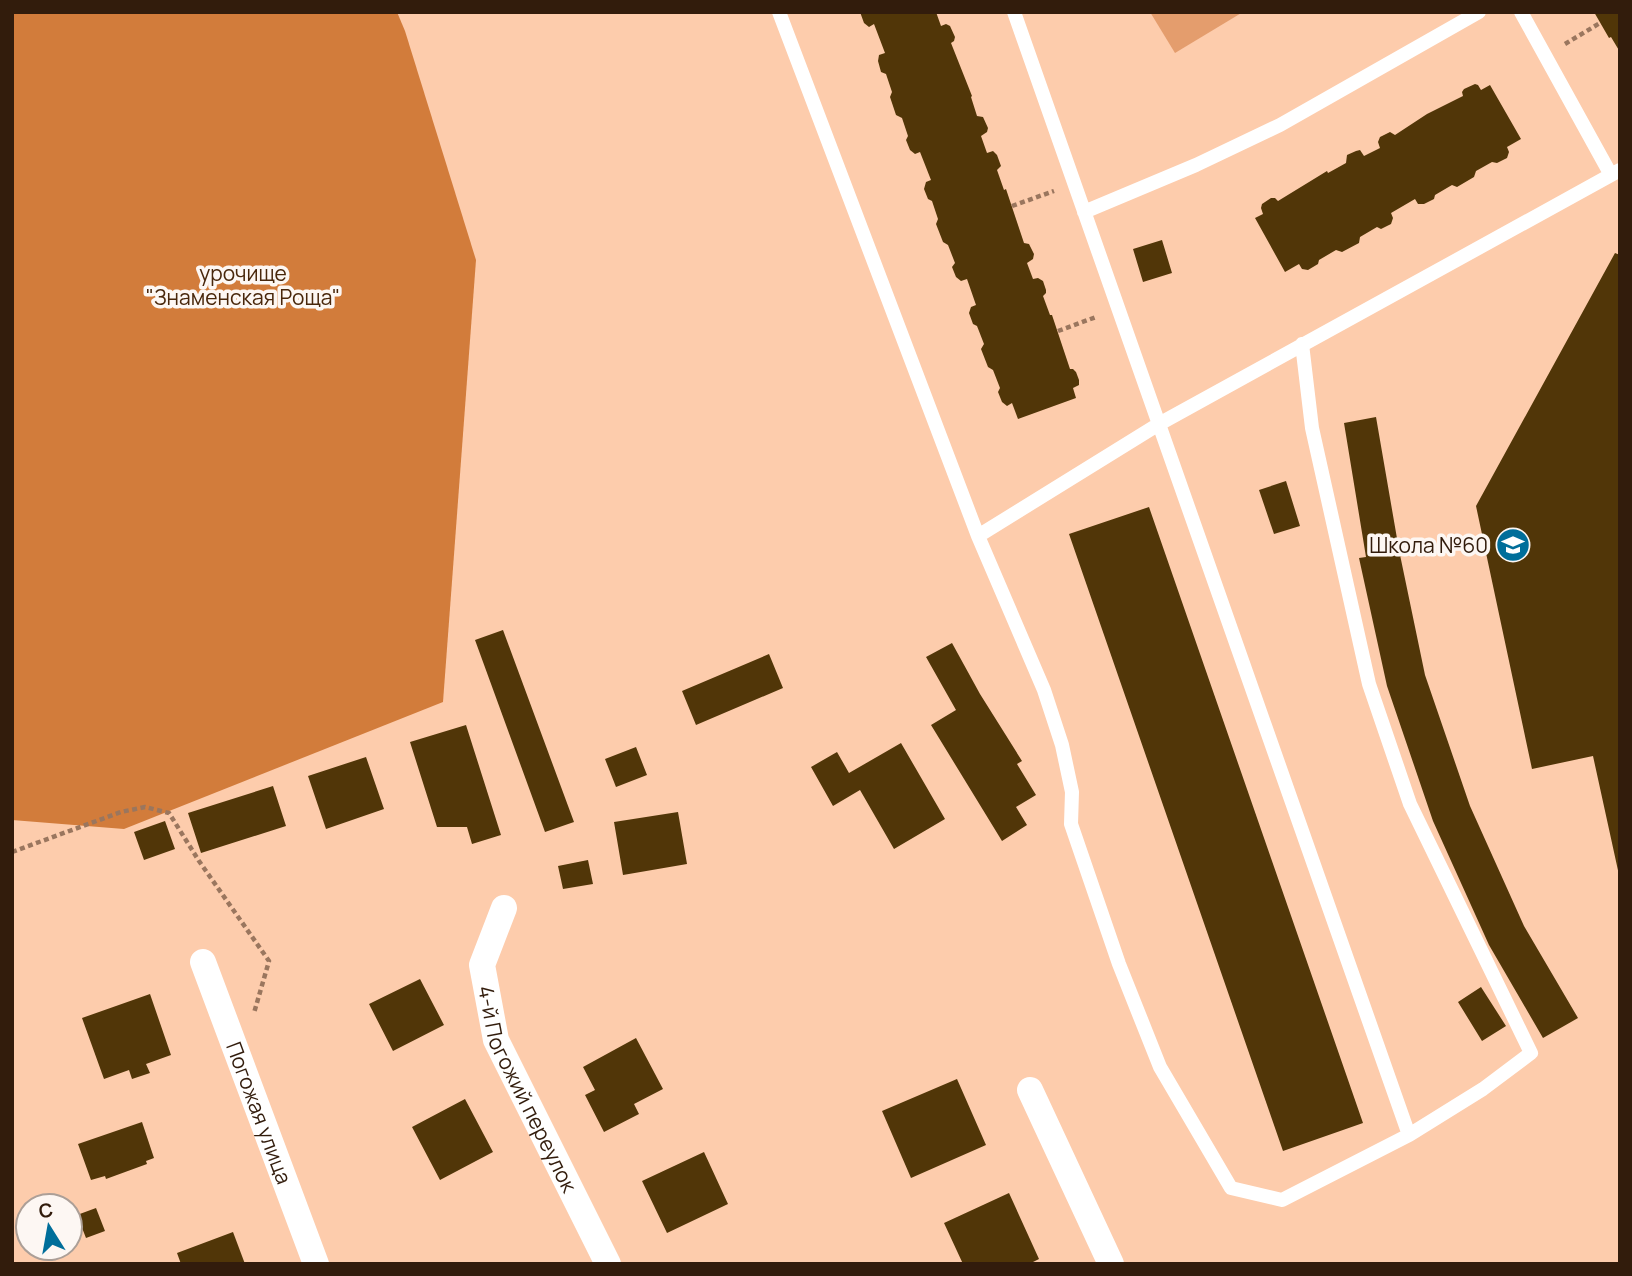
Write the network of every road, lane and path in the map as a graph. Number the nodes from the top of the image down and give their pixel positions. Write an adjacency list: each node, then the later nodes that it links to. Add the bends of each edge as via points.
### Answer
1 (779, 12): 15 (lane)
2 (1014, 12): 8 (lane)
3 (1479, 12): 10 (lane, via 1280,125)
4 (1521, 12): 6 (lane)
5 (1600, 23): 6 (path)
6 (1545, 56): 7 (lane)
7 (1615, 172): 13 (lane)
8 (1074, 184): 9 (path); 10 (lane)
9 (1012, 206)
10 (1084, 212): 11 (lane)
11 (1119, 309): 12 (path); 14 (lane)
12 (1058, 331)
13 (1302, 344): 14 (lane); 21 (lane, via 1312,428 1368,684 1410,804 1531,1053)
14 (1159, 424): 15 (lane); 21 (lane)
15 (978, 536): 21 (lane, via 1048,701 1072,792 1071,824 1119,964 1160,1067 1231,1188 1282,1200)
16 (12, 852): 19 (path, via 121,812 145,807 169,813 270,961 251,1023)
17 (505, 908): 23 (street, 4-й Погожий переулок, via 482,965 496,1040)
18 (203, 961): 19 (street, Погожая улица)
19 (233, 1041): 22 (street, Погожая улица)
20 (1030, 1090): 24 (street)
21 (1409, 1135)
22 (316, 1264)
23 (608, 1264)
24 (1111, 1264)

